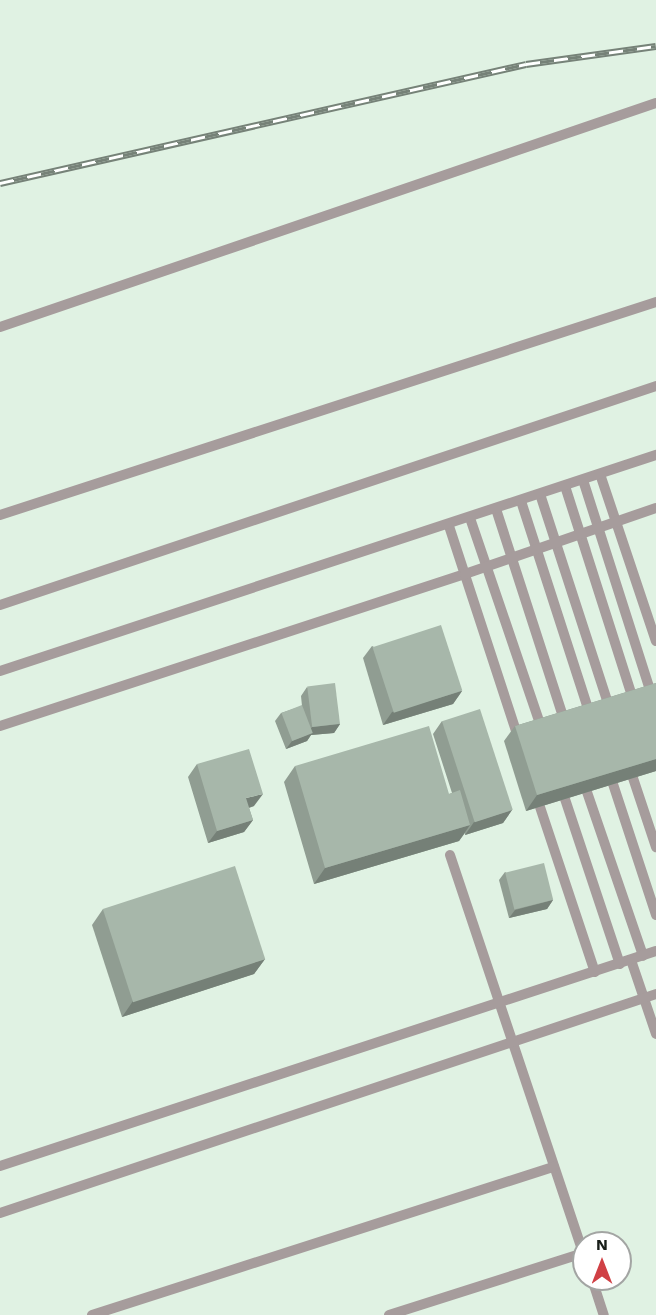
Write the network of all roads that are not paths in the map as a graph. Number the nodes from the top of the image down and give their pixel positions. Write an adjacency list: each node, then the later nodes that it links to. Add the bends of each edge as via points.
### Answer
1 (656, 103): 3 (lane)
2 (656, 302): 13 (lane)
3 (0, 327)
4 (656, 386): 24 (lane)
5 (656, 455): 6 (lane)
6 (600, 474): 7 (lane); 15 (lane)
7 (583, 480): 8 (lane); 17 (lane)
8 (565, 486): 9 (lane); 18 (lane)
9 (540, 494): 10 (lane); 19 (lane)
10 (521, 501): 12 (lane); 20 (lane)
11 (656, 508): 15 (lane)
12 (496, 509): 14 (lane); 21 (lane)
13 (0, 515)
14 (470, 518): 16 (lane); 22 (lane)
15 (616, 521): 17 (lane); 25 (lane)
16 (448, 526): 23 (lane); 26 (lane)
17 (598, 528): 18 (lane); 27 (lane)
18 (581, 535): 19 (lane); 28 (lane)
19 (556, 543): 20 (lane); 29 (lane)
20 (537, 550): 21 (lane); 30 (lane)
21 (512, 558): 22 (lane); 31 (lane)
22 (486, 567): 23 (lane); 33 (lane)
23 (465, 574): 32 (lane); 34 (lane)
24 (0, 605)
25 (656, 641)
26 (0, 671)
27 (652, 696)
28 (634, 702)
29 (610, 709)
30 (590, 715)
31 (565, 723)
32 (0, 726)
33 (542, 730)
34 (518, 738)
35 (633, 778): 40 (lane)
36 (613, 784): 42 (lane)
37 (587, 792): 44 (lane)
38 (565, 799): 46 (lane)
39 (540, 807): 47 (lane)
40 (656, 847)
41 (450, 855): 50 (lane)
42 (656, 915)
43 (656, 951): 44 (lane)
44 (643, 956): 45 (lane)
45 (631, 960): 46 (lane); 49 (lane)
46 (620, 964): 47 (lane)
47 (595, 972): 50 (lane)
48 (656, 994): 49 (lane)
49 (644, 998): 51 (lane); 52 (lane)
50 (499, 1003): 52 (lane); 53 (lane)
51 (656, 1034)
52 (512, 1042): 54 (lane); 55 (lane)
53 (0, 1166)
54 (554, 1167): 56 (lane); 59 (lane)
55 (0, 1213)
56 (575, 1231)
57 (572, 1257): 60 (lane)
58 (596, 1291): 61 (lane)
59 (92, 1315)
60 (388, 1315)
61 (604, 1315)

